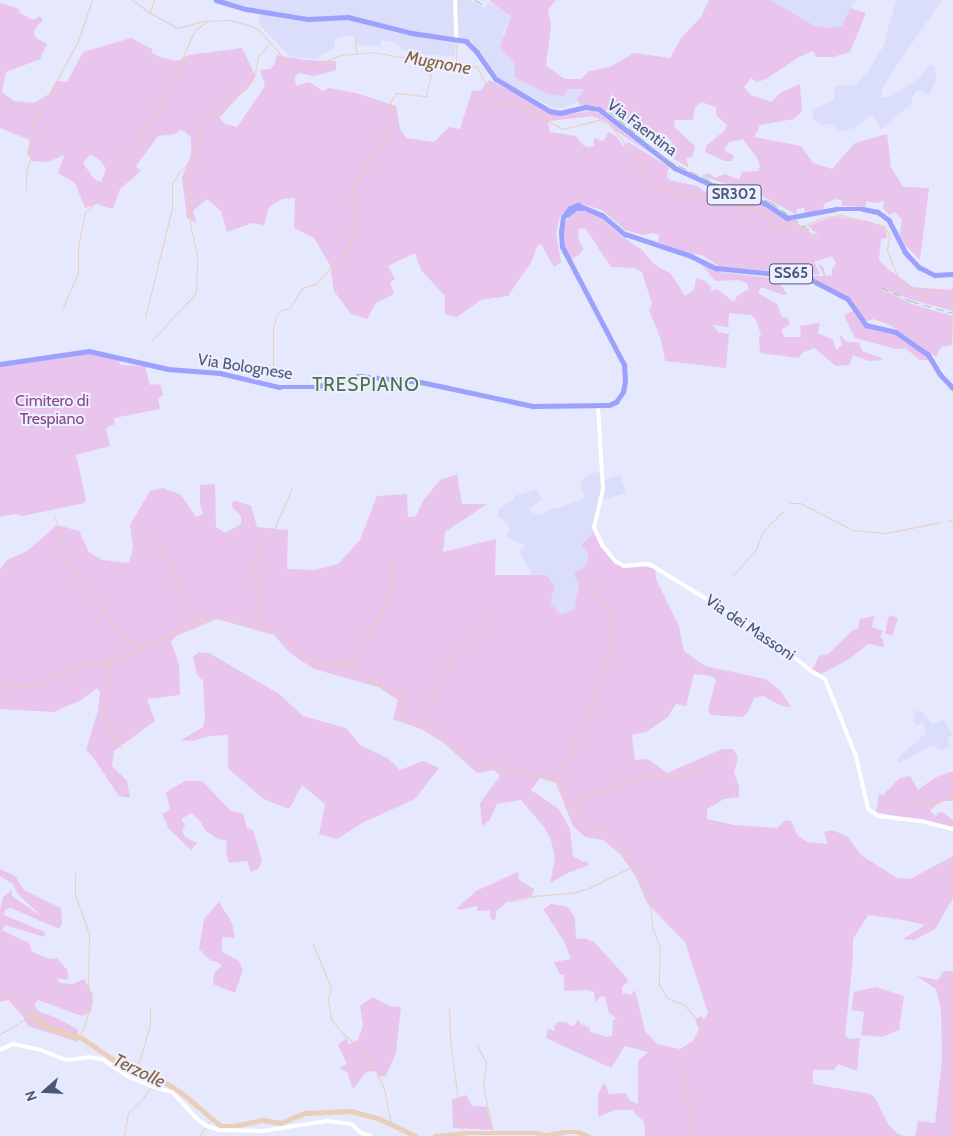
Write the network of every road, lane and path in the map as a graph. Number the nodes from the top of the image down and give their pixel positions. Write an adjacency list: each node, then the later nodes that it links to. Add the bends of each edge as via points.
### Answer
1 (216, 0): 3 (main road, Via Faentina / SR302, via 246,9 304,18 348,17 412,33)
2 (455, 0): 3 (street)
3 (456, 38): 4 (main road, Via Faentina / SR302, via 469,43 494,78 552,112 586,107 599,109 675,168 729,193 761,201 787,218 836,209 878,212 890,220 905,252 919,267 935,275)
4 (953, 274)
5 (0, 364): 7 (main road, Via Bolognese / SS65, via 89,351 168,369 220,372 279,387 315,387 359,376 421,382 520,404)
6 (953, 388): 7 (main road, Via Bolognese / SS65, via 928,354 896,332 866,324 848,299 806,278 716,268 625,234 610,220 582,208 575,209 566,217 561,232 564,256 624,365 626,376 623,392 616,402)
7 (598, 406): 8 (street, Via dei Massoni, via 603,489 594,527 602,545 615,561 624,566 651,565 776,642 811,671 825,678 856,756 868,809 878,816)
8 (953, 829)
9 (0, 1050): 10 (street, via 6,1045 19,1044 66,1060 102,1059 122,1073 172,1092 195,1117 219,1130 262,1131 327,1121 351,1124 361,1133)
10 (371, 1136)

